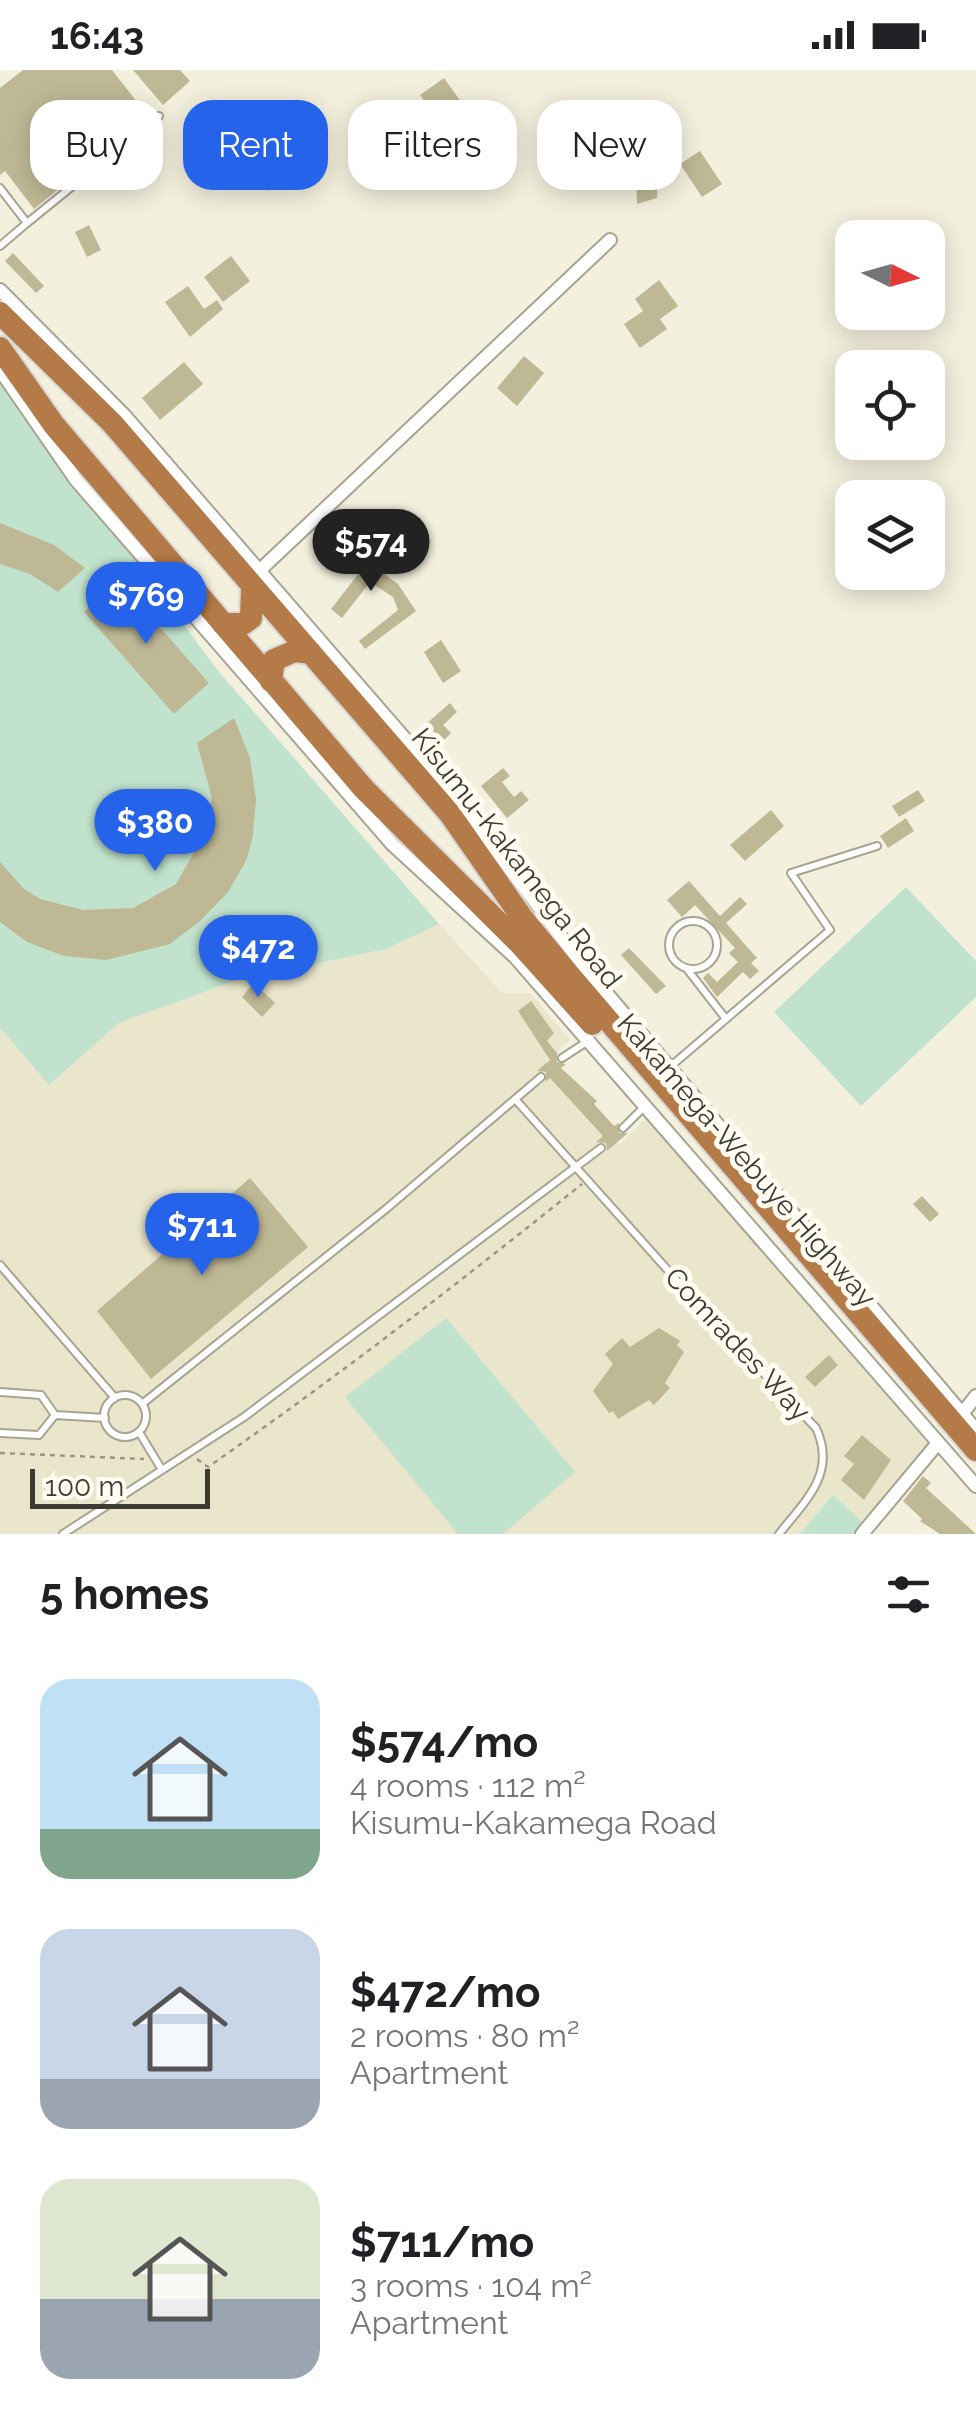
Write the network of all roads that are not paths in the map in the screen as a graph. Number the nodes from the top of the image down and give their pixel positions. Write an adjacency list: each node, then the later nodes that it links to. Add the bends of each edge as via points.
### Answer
1 (0, 188): 3 (lane)
2 (68, 190): 3 (lane)
3 (28, 223): 5 (lane)
4 (610, 240): 10 (street)
5 (0, 246)
6 (0, 290): 10 (street, via 125,416)
7 (0, 313): 10 (highway, Kisumu-Kakamega Road, via 112,423)
8 (0, 348): 11 (highway, Kakamega-Webuye Highway, via 54,425)
9 (0, 370): 18 (street, via 76,480)
10 (255, 580): 11 (highway, via 251,618); 12 (highway, Kisumu-Kakamega Road); 14 (street)
11 (223, 624): 13 (highway, Kakamega-Webuye Highway)
12 (311, 653): 13 (highway, via 281,654); 15 (highway, Kisumu-Kakamega Road)
13 (271, 681): 16 (highway, Kakamega-Webuye Highway)
14 (465, 810): 15 (street); 23 (street, via 542,915)
15 (466, 838): 42 (highway, Kisumu-Kakamega Road, via 571,977)
16 (418, 846): 18 (street); 44 (highway, Kakamega-Webuye Highway, via 560,988)
17 (877, 846): 20 (lane, via 792,873 830,930)
18 (424, 873): 21 (street, via 515,956)
19 (686, 968): 19 (lane, via 704,967 716,954 713,930 698,920 680,924 670,939 672,957); 20 (lane)
20 (726, 1020): 23 (lane)
21 (588, 1040): 22 (lane); 26 (street)
22 (562, 1058)
23 (670, 1067): 35 (street)
24 (541, 1077): 25 (lane)
25 (515, 1099): 29 (lane, Comrades Way); 34 (lane)
26 (644, 1106): 27 (lane); 41 (street)
27 (624, 1128)
28 (601, 1148): 29 (lane)
29 (577, 1169): 43 (lane, via 244,1417); 47 (lane, Comrades Way, via 816,1428 826,1448 822,1480)
30 (0, 1265): 33 (lane)
31 (0, 1392): 36 (lane, via 41,1395)
32 (976, 1396): 35 (street)
33 (115, 1398): 34 (lane); 37 (lane)
34 (142, 1404): 39 (lane, via 146,1416)
35 (962, 1414): 38 (street)
36 (55, 1415): 37 (lane); 40 (lane, via 40,1435)
37 (105, 1418): 39 (lane, via 114,1434)
38 (976, 1430)
39 (139, 1432): 43 (lane)
40 (0, 1433)
41 (938, 1443): 45 (street); 48 (street)
42 (976, 1450)
43 (162, 1470): 46 (lane)
44 (976, 1470)
45 (976, 1486)
46 (63, 1534)
47 (779, 1534)
48 (862, 1534)

